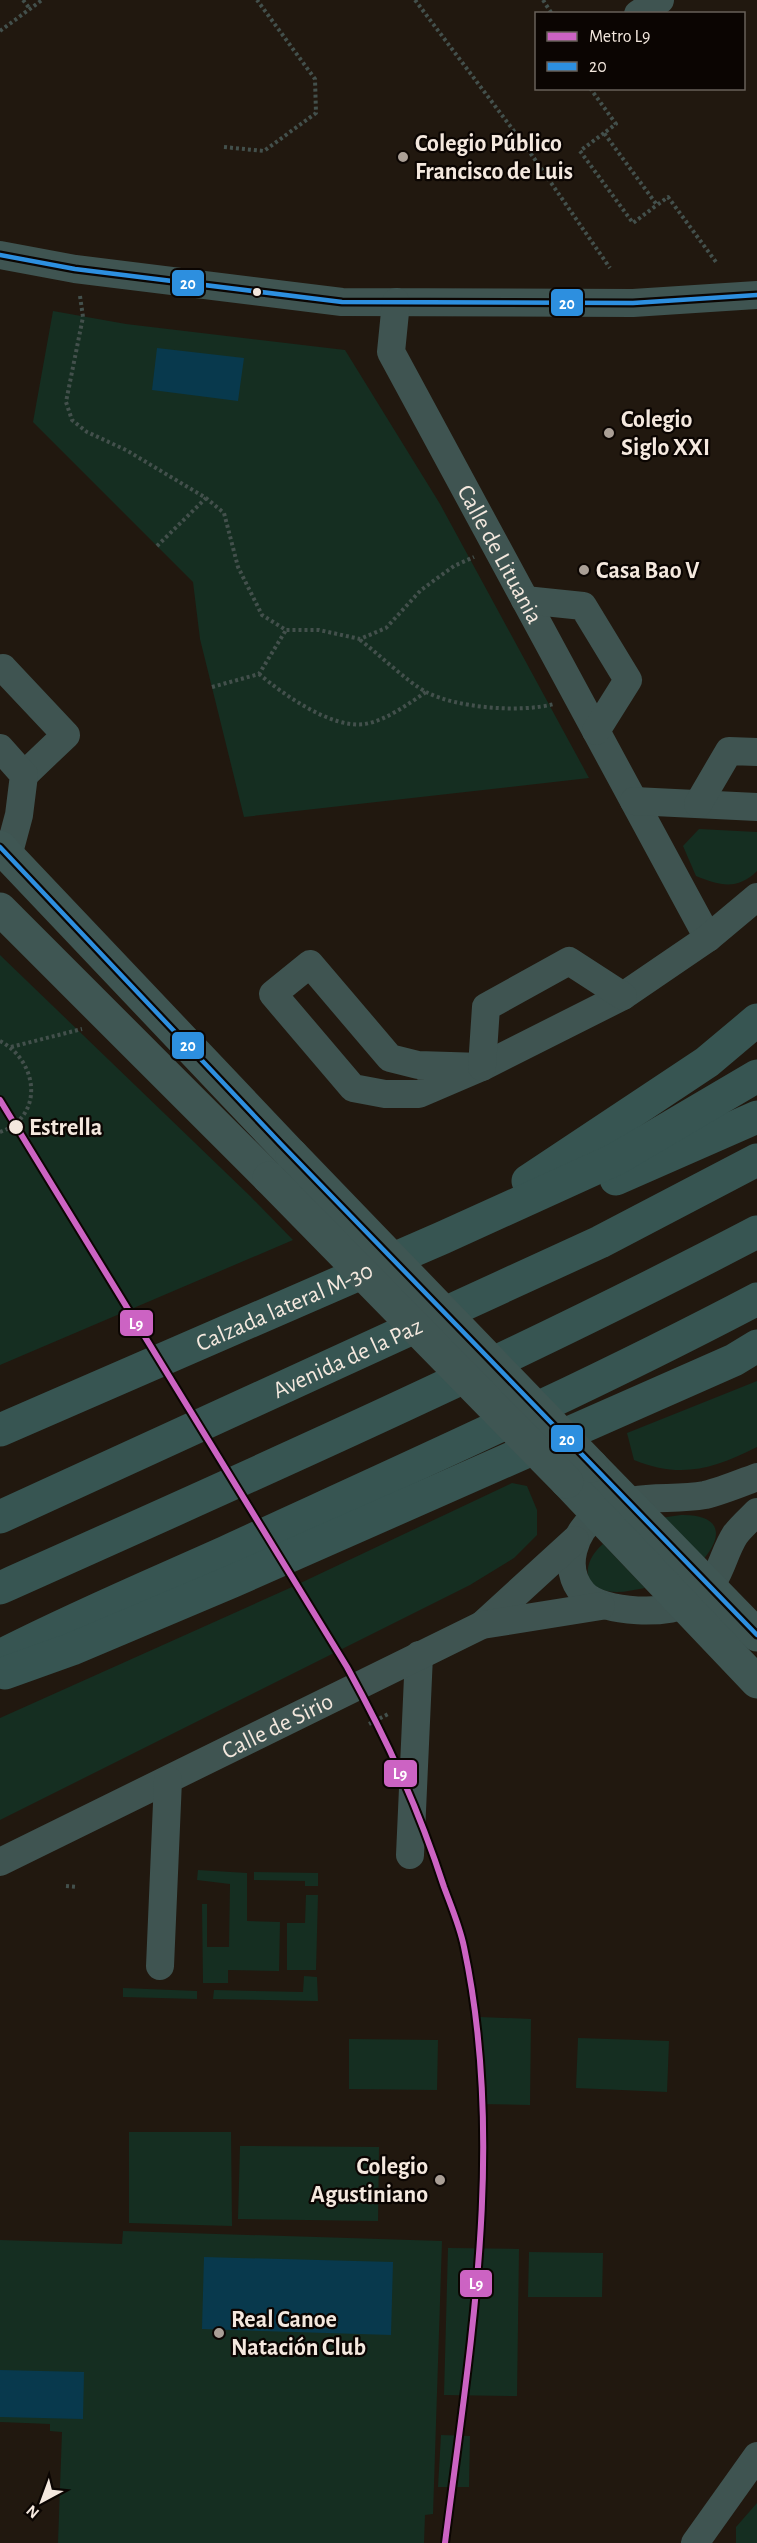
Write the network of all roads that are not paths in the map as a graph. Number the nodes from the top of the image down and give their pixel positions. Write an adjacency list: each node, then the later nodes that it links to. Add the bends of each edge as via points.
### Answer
1 (660, 0): 2 (street)
2 (641, 12)
3 (0, 255): 5 (street, via 75,269 342,302)
4 (757, 295): 5 (street, via 633,303)
5 (396, 302): 6 (street, Calle de Lituania, via 391,352)
6 (525, 600): 8 (street, Calle de Lituania); 8 (street, via 583,606 628,680)
7 (0, 671): 11 (street, via 3,668 66,735)
8 (596, 731): 12 (street, Calle de Lituania)
9 (0, 748): 11 (street)
10 (757, 752): 13 (street, via 729,751)
11 (24, 775): 15 (street, via 19,815)
12 (634, 801): 13 (street); 18 (street, Calle de Lituania)
13 (698, 804): 14 (street)
14 (757, 807)
15 (4, 851): 30 (main road, bridge, via 292,1155)
16 (757, 897): 18 (street)
17 (0, 909): 30 (main road, bridge, via 268,1178)
18 (708, 938): 19 (street)
19 (623, 996): 21 (street); 21 (street, via 569,962 486,1007)
20 (757, 1020): 26 (highway, via 707,1062)
21 (482, 1067): 21 (street, via 417,1065 390,1058 310,964 273,994 353,1088 385,1094 419,1094)
22 (757, 1076): 26 (highway, Calzada lateral M-30, via 616,1159)
23 (757, 1117): 26 (highway, via 545,1211)
24 (757, 1160): 35 (highway, Avenida de la Paz, via 600,1242)
25 (757, 1232): 39 (highway, via 615,1307)
26 (442, 1238): 29 (highway, Calzada lateral M-30)
27 (757, 1299): 45 (highway, via 608,1373)
28 (749, 1353): 46 (highway, via 233,1581 72,1649)
29 (0, 1431)
30 (579, 1474): 33 (main road)
31 (757, 1477): 32 (street)
32 (706, 1494): 33 (street); 36 (street, via 723,1509)
33 (612, 1508): 37 (street, Calle de Sirio, via 584,1527); 38 (main road); 41 (main road)
34 (757, 1512): 36 (street)
35 (0, 1517)
36 (734, 1536): 38 (street, via 722,1568)
37 (575, 1540): 40 (street, via 574,1576 583,1593); 42 (street, Calle de Sirio)
38 (709, 1586): 41 (street); 43 (main road)
39 (0, 1588)
40 (601, 1606): 41 (street, Calle de Sirio, via 666,1611); 42 (street, Calle de Sirio)
41 (684, 1607): 47 (main road)
42 (482, 1625): 44 (street, Calle de Sirio)
43 (757, 1635)
44 (419, 1655): 48 (street, Calle de Sirio); 49 (street)
45 (0, 1656)
46 (0, 1674)
47 (757, 1682)
48 (168, 1780): 50 (street, Calle de Sirio); 51 (street)
49 (410, 1855)
50 (0, 1862)
51 (160, 1966)
52 (757, 2456): 53 (street)
53 (695, 2543)

